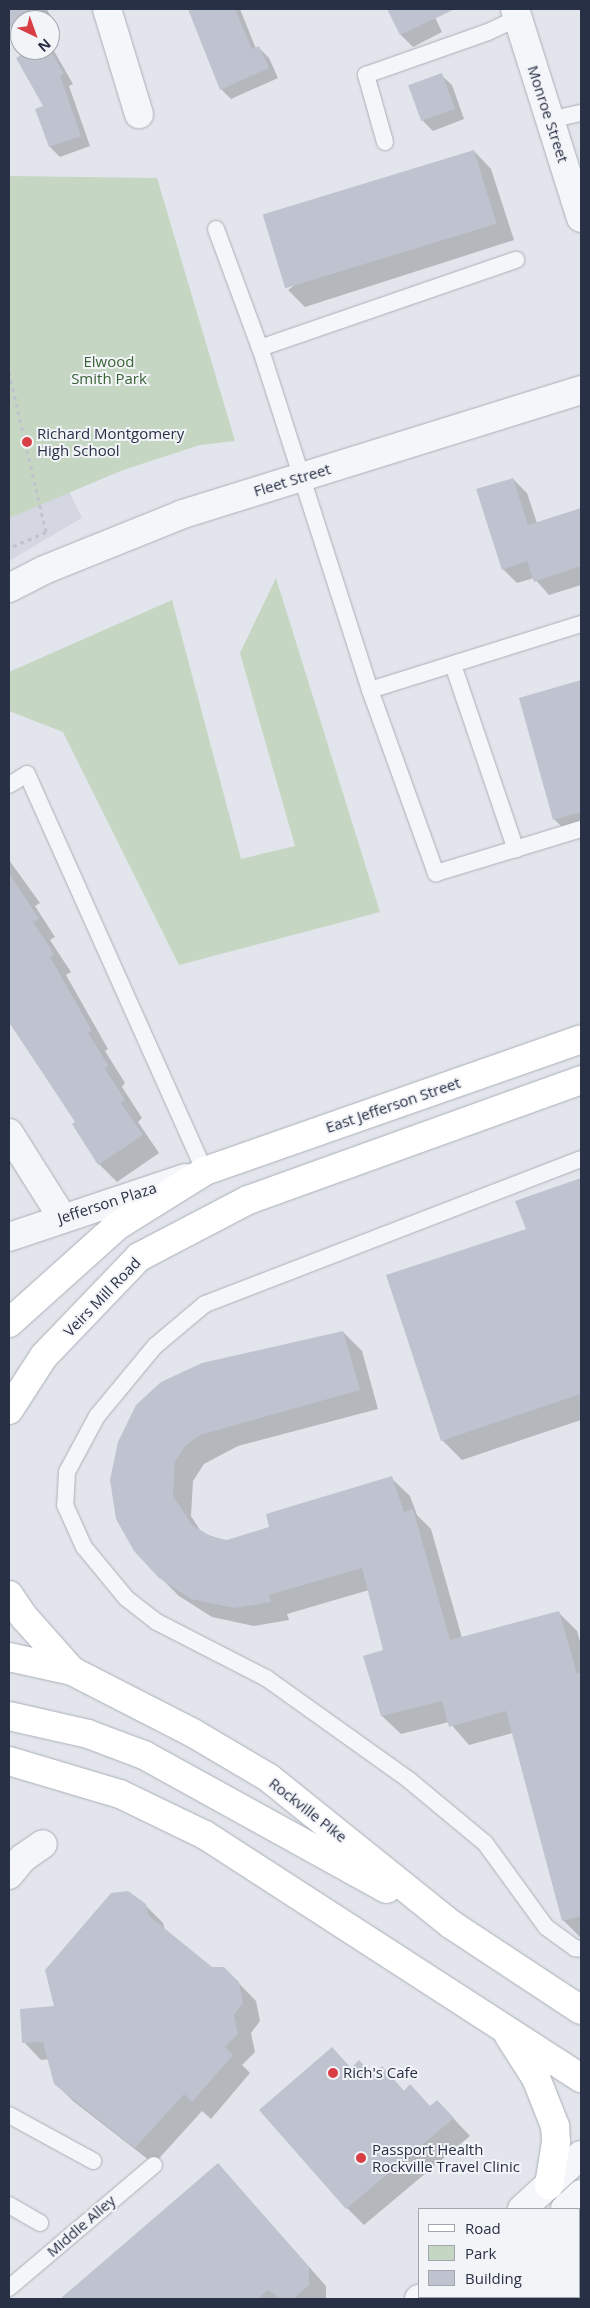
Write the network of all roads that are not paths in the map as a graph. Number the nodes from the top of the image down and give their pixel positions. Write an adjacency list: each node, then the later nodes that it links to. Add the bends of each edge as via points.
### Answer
1 (107, 9): 4 (street)
2 (516, 14): 5 (street, Monroe Street); 6 (lane, via 488,32 366,75)
3 (581, 113): 5 (lane)
4 (140, 114)
5 (550, 120): 7 (street, Monroe Street)
6 (385, 142)
7 (581, 215)
8 (216, 229): 10 (lane)
9 (516, 260): 10 (lane)
10 (260, 348): 12 (lane)
11 (581, 390): 12 (street, Fleet Street)
12 (302, 477): 13 (street, Fleet Street, via 183,514 44,570); 16 (lane)
13 (9, 588)
14 (581, 624): 15 (lane)
15 (453, 665): 16 (lane); 19 (lane)
16 (370, 690): 19 (lane, via 436,873)
17 (9, 786): 24 (lane, via 28,774)
18 (581, 829): 19 (lane)
19 (516, 850)
20 (581, 1039): 24 (main road, East Jefferson Street)
21 (581, 1080): 28 (main road, Veirs Mill Road, via 248,1200 139,1257 44,1356)
22 (9, 1133): 25 (street)
23 (581, 1159): 37 (lane, via 205,1304 155,1346 98,1416 67,1472 65,1505 84,1547 126,1598 157,1622 266,1678 409,1780 485,1843 546,1927)
24 (206, 1171): 25 (street, Jefferson Plaza); 27 (main road, via 117,1226)
25 (62, 1217): 26 (street, Jefferson Plaza)
26 (9, 1237)
27 (10, 1320)
28 (9, 1410)
29 (9, 1595): 31 (main road)
30 (9, 1657): 31 (main road, Rockville Pike)
31 (72, 1671): 36 (main road, Rockville Pike, via 193,1733 269,1778)
32 (9, 1716): 36 (main road, via 88,1734 144,1755)
33 (9, 1761): 39 (main road, via 50,1770 120,1794 205,1836)
34 (43, 1844): 35 (street)
35 (9, 1875)
36 (452, 1925): 38 (main road, Rockville Pike)
37 (581, 1949)
38 (581, 2010)
39 (502, 2026): 40 (main road); 45 (main road, via 536,2078 555,2126 556,2142)
40 (581, 2078)
41 (9, 2115): 43 (lane)
42 (581, 2156): 45 (street)
43 (93, 2161)
44 (154, 2165): 49 (lane, Middle Alley)
45 (549, 2185): 47 (street)
46 (9, 2205): 48 (lane)
47 (523, 2208)
48 (40, 2223)
49 (9, 2288)

